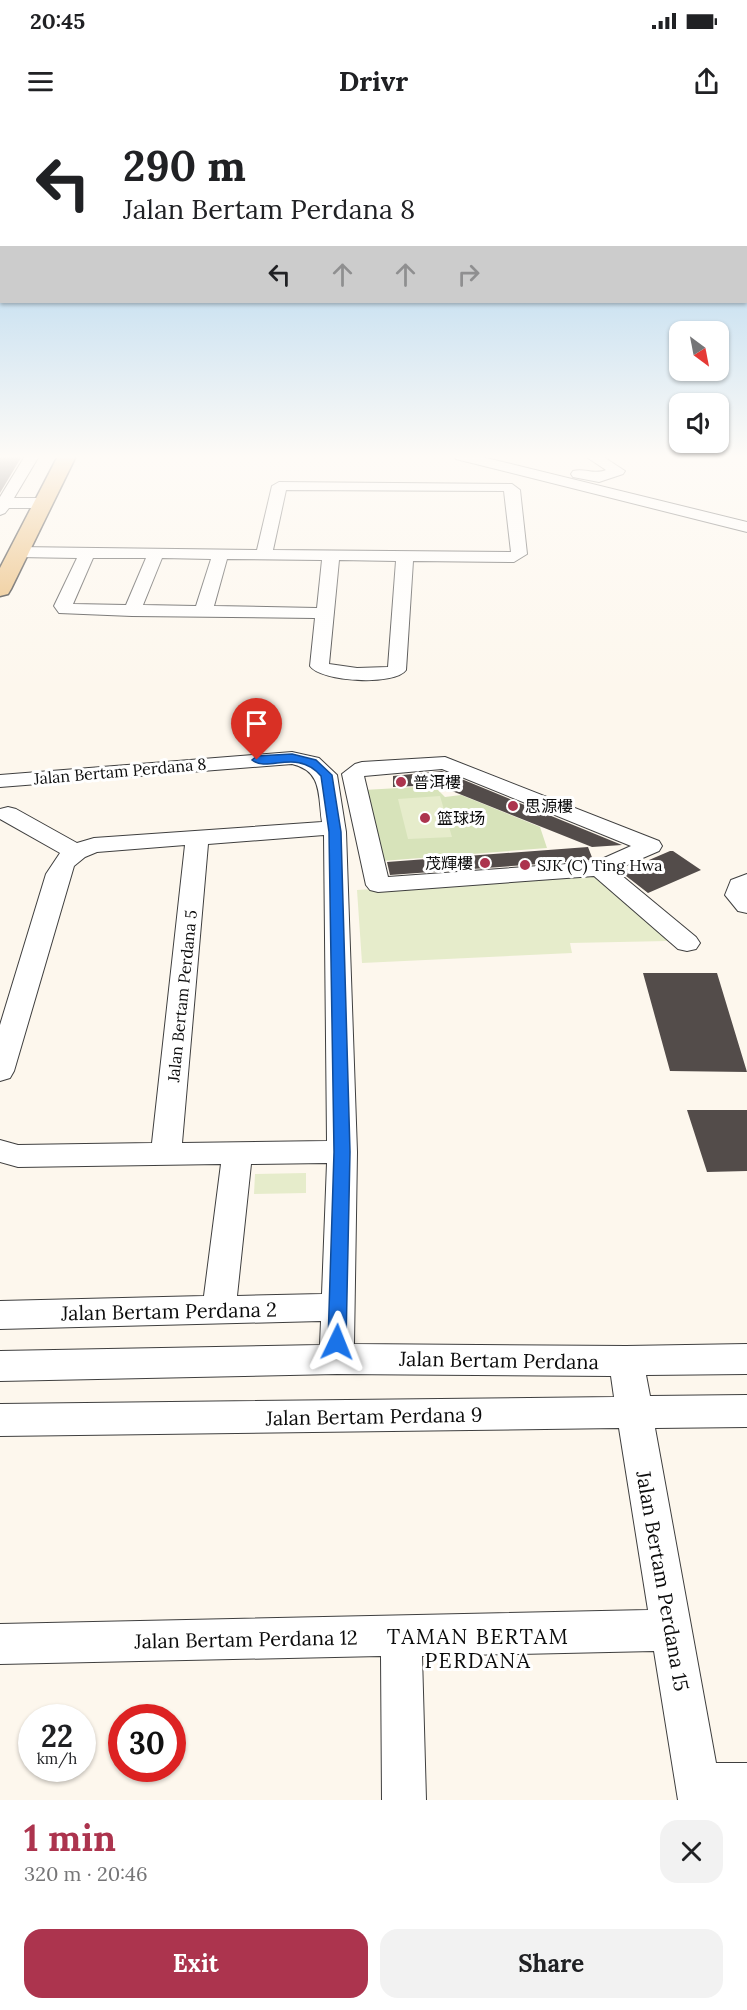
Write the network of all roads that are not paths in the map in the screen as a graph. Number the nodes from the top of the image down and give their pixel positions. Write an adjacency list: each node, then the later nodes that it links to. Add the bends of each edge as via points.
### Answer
1 (26, 534): 4 (main road)
2 (269, 534): 8 (street)
3 (517, 534): 10 (street, via 516,556)
4 (17, 552): 5 (street); 11 (main road)
5 (87, 553): 6 (street); 12 (street, via 65,609)
6 (156, 554): 7 (street); 12 (street)
7 (220, 555): 8 (street); 13 (street)
8 (264, 556): 9 (street)
9 (331, 556): 10 (street); 14 (street)
10 (405, 556): 14 (street, via 395,672 321,669 318,666)
11 (0, 590)
12 (132, 612): 13 (street)
13 (203, 612): 14 (street)
14 (326, 613)
15 (6, 781): 16 (street); 18 (street, Jalan Bertam Perdana 8, via 292,758 312,762 326,775)
16 (4, 824): 20 (street)
17 (364, 825): 18 (street); 21 (street, via 378,885); 21 (street, via 352,774 362,768 445,763 651,846)
18 (334, 828): 19 (street); 27 (street)
19 (197, 838): 20 (street, via 94,845); 29 (street, Jalan Bertam Perdana 5)
20 (74, 851): 25 (street, via 62,861)
21 (599, 869): 24 (street)
22 (747, 881): 23 (street, via 739,885 737,895)
23 (747, 906)
24 (687, 943)
25 (0, 1071)
26 (0, 1151): 29 (street, via 18,1156)
27 (342, 1152): 28 (street); 30 (street)
28 (237, 1153): 29 (street); 31 (street)
29 (166, 1154)
30 (339, 1307): 31 (street, Jalan Bertam Perdana 2); 33 (street)
31 (219, 1310): 32 (street, Jalan Bertam Perdana 2)
32 (0, 1315)
33 (337, 1359): 35 (street, Jalan Bertam Perdana); 36 (street, Jalan Bertam Perdana)
34 (747, 1359): 35 (street, Jalan Bertam Perdana)
35 (626, 1361): 38 (street, Jalan Bertam Perdana 15)
36 (0, 1366)
37 (747, 1410): 38 (street, Jalan Bertam Perdana 9)
38 (635, 1413): 39 (street, Jalan Bertam Perdana 9); 40 (street, Jalan Bertam Perdana 15)
39 (0, 1420)
40 (671, 1630): 41 (street, Jalan Bertam Perdana 12); 44 (street, Jalan Bertam Perdana 15)
41 (401, 1635): 42 (street, Jalan Bertam Perdana 12); 45 (street)
42 (0, 1644)
43 (747, 1785): 44 (street)
44 (699, 1792)
45 (404, 1800)

